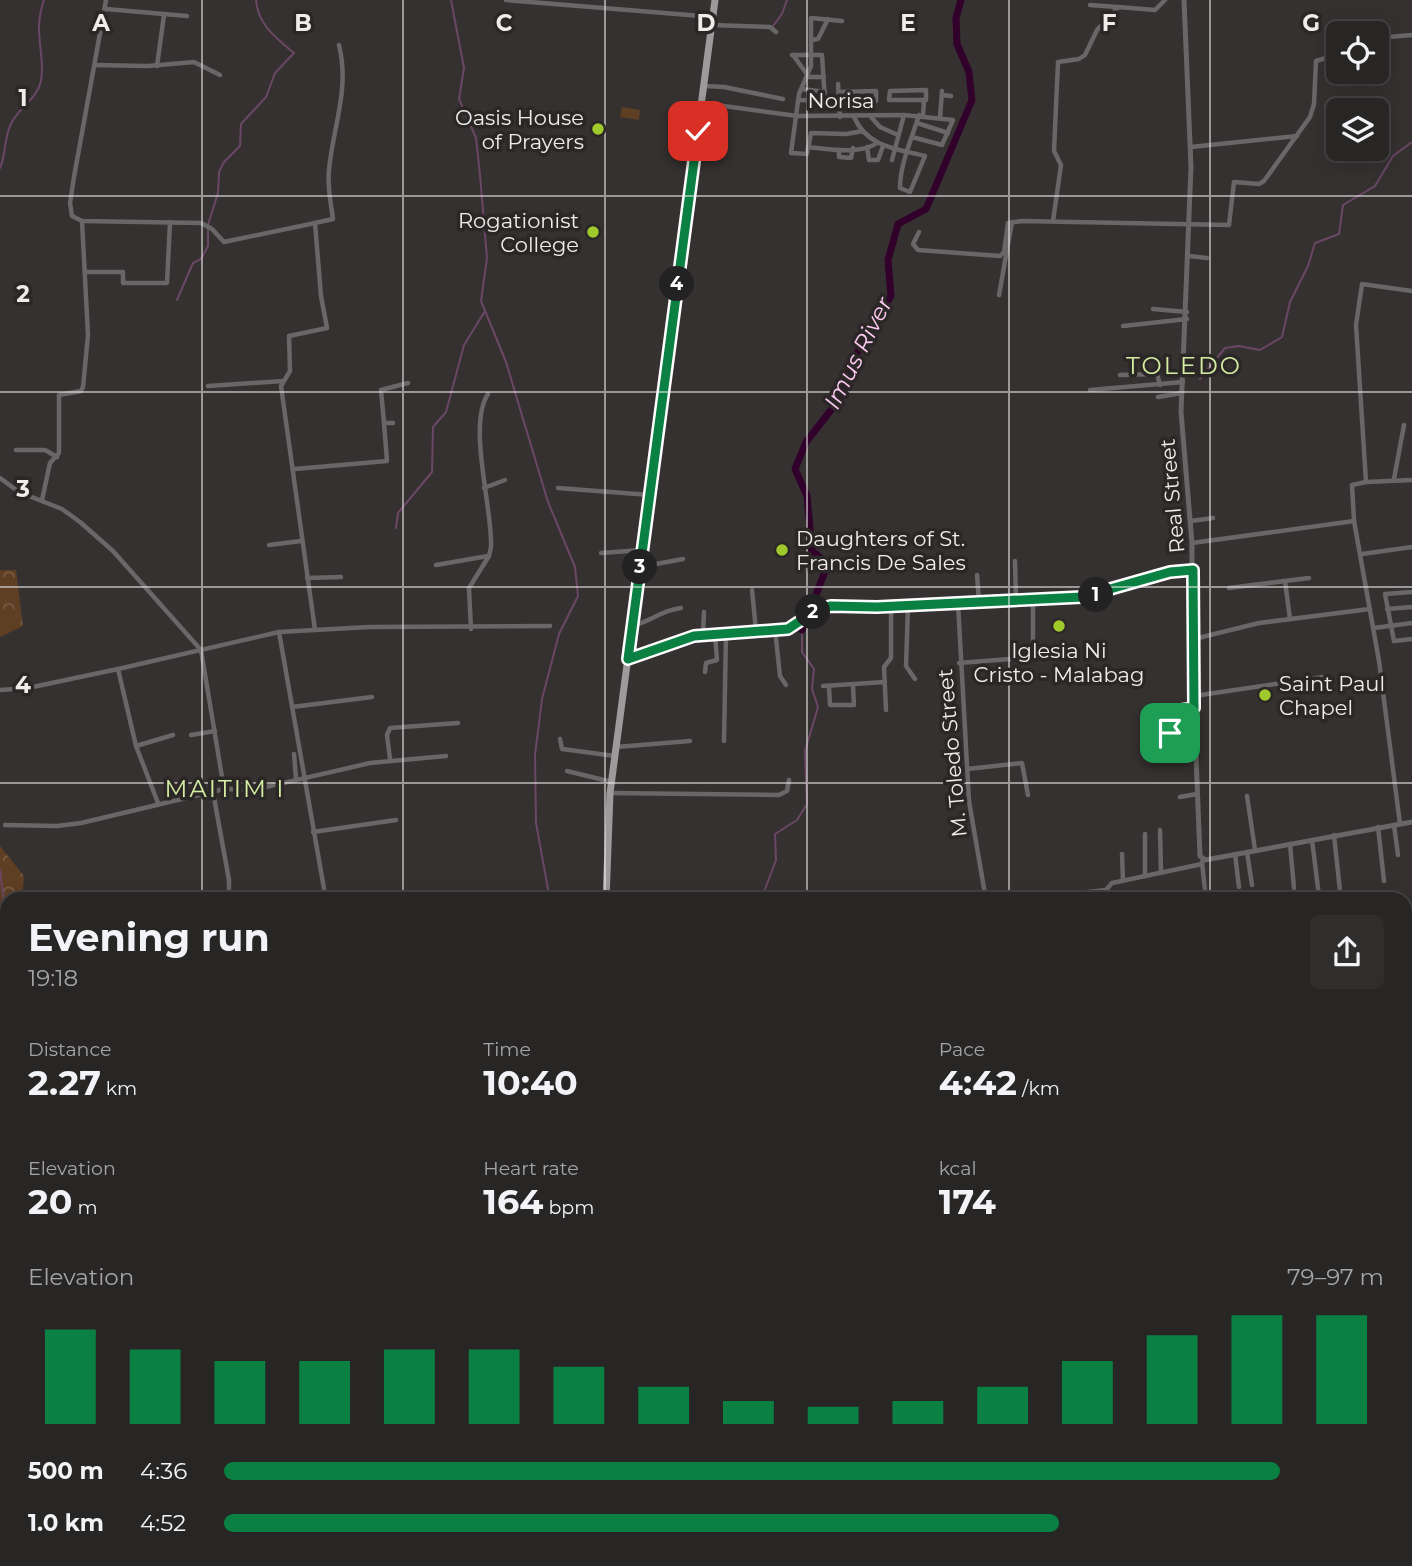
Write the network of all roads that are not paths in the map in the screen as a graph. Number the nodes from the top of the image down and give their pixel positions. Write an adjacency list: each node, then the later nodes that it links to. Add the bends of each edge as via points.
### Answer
1 (106, 0): 8 (street)
2 (506, 0): 12 (street)
3 (715, 0): 12 (main road)
4 (1165, 0): 7 (street, via 1155,10)
5 (1184, 0): 53 (street, Real Street)
6 (1090, 5): 7 (street)
7 (1118, 7): 60 (street, via 1097,30 1085,55 1058,62 1054,151 1061,165)
8 (106, 9): 9 (street); 21 (street)
9 (164, 15): 10 (street); 22 (street)
10 (187, 16)
11 (828, 19): 13 (street); 17 (street, via 818,39); 17 (street, via 811,18)
12 (712, 21): 14 (street, via 770,27); 27 (main road)
13 (842, 21)
14 (776, 32)
15 (1389, 35): 16 (street)
16 (1412, 35)
17 (811, 40): 19 (street)
18 (339, 45): 63 (street, via 344,97 328,172 333,219)
19 (811, 55): 24 (street); 24 (street, via 792,55); 25 (street, via 822,55)
20 (1326, 58): 48 (street, via 1316,61 1314,104)
21 (95, 65): 22 (street); 59 (street, via 70,203 72,216)
22 (157, 66): 23 (street, via 198,62)
23 (220, 75)
24 (808, 77): 25 (street); 28 (street)
25 (824, 77): 29 (street)
26 (838, 84): 30 (street)
27 (704, 86): 32 (street); 36 (main road)
28 (802, 89): 29 (street); 33 (street)
29 (825, 92): 33 (street, via 825,101)
30 (839, 92): 35 (street); 35 (street, via 876,91 876,101)
31 (951, 96): 43 (street, via 942,93)
32 (783, 99)
33 (799, 100): 39 (street)
34 (924, 100): 34 (street, via 926,90 890,91 890,100); 38 (street)
35 (840, 104): 41 (street)
36 (701, 105): 39 (street, Norisa); 98 (main road)
37 (904, 115): 38 (street, Norisa); 40 (street, Norisa); 47 (street)
38 (921, 115): 43 (street, Norisa); 44 (street)
39 (797, 116): 41 (street, Norisa); 51 (street, via 791,153 807,154)
40 (870, 116): 42 (street, Norisa); 47 (street)
41 (840, 117): 42 (street, Norisa)
42 (854, 117): 45 (street)
43 (940, 118): 46 (street, Norisa, via 953,120)
44 (917, 122): 46 (street); 49 (street)
45 (863, 131): 50 (street); 51 (street, via 811,133)
46 (948, 133): 49 (street, via 940,145)
47 (898, 135): 55 (street)
48 (1297, 136): 53 (street); 64 (street, via 1261,183 1234,182 1230,225)
49 (912, 137): 57 (street)
50 (880, 144): 52 (street); 52 (street, via 878,160 869,160); 55 (street)
51 (808, 147): 56 (street)
52 (867, 147): 54 (street)
53 (1191, 147): 64 (street, Real Street)
54 (853, 148): 56 (street); 56 (street, via 851,158 839,157)
55 (894, 149): 57 (street); 58 (street)
56 (839, 150)
57 (908, 152): 57 (street, via 925,156 910,192 900,188)
58 (892, 160)
59 (82, 221): 61 (street); 68 (street)
60 (1053, 221): 62 (street); 64 (street)
61 (170, 222): 63 (street, via 201,223 228,242); 68 (street, via 167,284 123,283 123,272)
62 (1012, 222): 65 (street, via 1000,256 918,250 913,244); 70 (street)
63 (315, 223): 76 (street, via 327,328 290,336 289,371)
64 (1189, 225): 66 (street, Real Street)
65 (919, 232)
66 (1189, 256): 67 (street); 72 (street, Real Street)
67 (1207, 258)
68 (86, 272): 89 (street, via 88,335 83,389 59,395)
69 (1412, 291): 95 (street, via 1362,284 1356,325)
70 (999, 295)
71 (1153, 309): 72 (street)
72 (1187, 312): 73 (street, Real Street)
73 (1187, 319): 74 (street); 77 (street, Real Street)
74 (1123, 326)
75 (1121, 376): 79 (street, via 1157,374)
76 (283, 381): 80 (street); 90 (street)
77 (1184, 382): 79 (street); 82 (street, Real Street)
78 (408, 383): 86 (street, via 380,390)
79 (1160, 385): 81 (street)
80 (208, 386)
81 (1090, 390)
82 (1182, 393): 84 (street); 101 (street, Real Street)
83 (488, 394): 96 (street, via 481,428)
84 (1158, 397)
85 (393, 422): 86 (street)
86 (384, 423): 90 (street, via 387,461)
87 (1404, 425): 92 (street)
88 (16, 450): 89 (street, via 48,450)
89 (57, 457): 99 (street, via 50,463)
90 (295, 469): 103 (street)
91 (0, 478): 99 (street)
92 (1394, 479): 94 (street); 95 (street)
93 (505, 480): 96 (street)
94 (1412, 480)
95 (1366, 482): 102 (street, via 1352,485)
96 (484, 488): 110 (street)
97 (558, 488): 98 (street)
98 (650, 495): 107 (main road)
99 (42, 500): 152 (street, via 62,509 113,551)
100 (1213, 518): 101 (street)
101 (1191, 521): 104 (street, Real Street)
102 (1354, 521): 104 (street); 109 (street)
103 (302, 541): 105 (street); 118 (street)
104 (1192, 544): 115 (street, Real Street)
105 (269, 545)
106 (1412, 547): 109 (street)
107 (642, 550): 108 (street); 114 (main road)
108 (601, 553)
109 (1362, 554): 132 (street)
110 (489, 556): 113 (street); 141 (street, via 469,588)
111 (683, 559): 114 (street)
112 (1015, 561): 125 (street)
113 (436, 565)
114 (640, 567): 137 (main road)
115 (1193, 570): 124 (street, via 1170,572 1093,596); 149 (street, Real Street)
116 (977, 575): 126 (street)
117 (341, 577): 118 (street)
118 (307, 578): 143 (street)
119 (1309, 578): 120 (street)
120 (1285, 581): 121 (street); 135 (street)
121 (1229, 588)
122 (752, 590): 144 (street)
123 (1412, 592): 133 (street, via 1385,594)
124 (1033, 600): 125 (street); 151 (street)
125 (1016, 601): 126 (street)
126 (979, 602): 127 (street)
127 (958, 603): 128 (street); 155 (street, M. Toledo Street)
128 (908, 606): 129 (street); 159 (street, via 906,666)
129 (891, 607): 142 (street, via 831,606 788,629); 160 (street, via 891,658 884,667)
130 (1412, 607): 133 (street)
131 (681, 608): 137 (street, via 660,611 645,624)
132 (1370, 609): 135 (street); 140 (street)
133 (1387, 609): 138 (street)
134 (704, 612): 147 (street)
135 (1290, 619): 149 (street)
136 (1412, 623): 138 (street)
137 (633, 625): 153 (main road)
138 (1391, 625): 140 (street); 150 (street, via 1394,641)
139 (550, 626): 141 (street)
140 (1374, 628): 199 (street)
141 (471, 629): 143 (street)
142 (775, 629): 144 (street); 161 (street, via 780,676)
143 (315, 630): 145 (street)
144 (757, 631): 146 (street)
145 (279, 632): 152 (street); 166 (street)
146 (726, 633): 148 (street); 176 (street)
147 (703, 634): 148 (street); 153 (street)
148 (715, 634): 157 (street, via 717,660 706,663)
149 (1194, 639): 164 (street, Real Street)
150 (1412, 639)
151 (1033, 643)
152 (201, 650): 156 (street); 170 (street)
153 (628, 659): 178 (main road)
154 (1010, 659): 155 (street)
155 (959, 663): 183 (street, M. Toledo Street)
156 (118, 670): 163 (street); 177 (street)
157 (705, 672)
158 (1323, 677): 164 (street)
159 (915, 678)
160 (885, 682): 162 (street); 168 (street)
161 (786, 684)
162 (853, 686): 162 (street, via 826,687 830,705 855,705)
163 (0, 690)
164 (1194, 696): 167 (street, Real Street)
165 (372, 697): 166 (street)
166 (292, 707): 185 (street, via 303,763)
167 (1194, 708): 171 (street, Real Street); 171 (street, via 1169,712 1169,732)
168 (886, 709)
169 (458, 723): 182 (street, via 390,728)
170 (215, 731): 173 (street); 188 (street)
171 (1195, 733): 191 (street, Real Street)
172 (173, 735): 177 (street)
173 (191, 736)
174 (560, 739): 181 (street, via 562,749)
175 (690, 741): 178 (street)
176 (724, 741)
177 (136, 746): 195 (street)
178 (616, 747): 181 (main road)
179 (294, 754): 185 (street)
180 (446, 756): 182 (street)
181 (615, 756): 187 (main road)
182 (390, 759): 185 (street)
183 (967, 769): 192 (street, via 1021,763); 224 (street, M. Toledo Street)
184 (567, 771): 187 (street)
185 (299, 778): 188 (street, via 253,790); 202 (street)
186 (789, 780): 190 (street, via 787,792 779,795)
187 (612, 782): 190 (main road)
188 (224, 789): 189 (street)
189 (213, 792): 195 (street); 221 (street)
190 (610, 793): 223 (main road)
191 (1197, 794): 194 (street); 212 (street, Real Street)
192 (1028, 795)
193 (1247, 796): 207 (street)
194 (1180, 797)
195 (158, 803): 198 (street, via 81,823)
196 (396, 820): 202 (street)
197 (1412, 822): 199 (street)
198 (5, 825)
199 (1397, 825): 200 (street); 211 (street)
200 (1378, 827): 204 (street); 216 (street)
201 (1160, 830): 213 (street)
202 (313, 832): 222 (street)
203 (1145, 834): 214 (street)
204 (1334, 834): 205 (street); 228 (street)
205 (1312, 839): 206 (street); 227 (street)
206 (1290, 844): 207 (street); 219 (street)
207 (1255, 850): 208 (street)
208 (1247, 852): 210 (street); 217 (street)
209 (1122, 854): 215 (street)
210 (1235, 854): 212 (street); 218 (street)
211 (1398, 855)
212 (1202, 862): 213 (street); 226 (street)
213 (1161, 873): 214 (street)
214 (1144, 876): 215 (street)
215 (1122, 881): 220 (street)
216 (1384, 881)
217 (1252, 885)
218 (1239, 887)
219 (1294, 888)
220 (1106, 890): 225 (street)
221 (229, 892)
222 (324, 892)
223 (606, 892)
224 (984, 892)
225 (1088, 892)
226 (1205, 892)
227 (1319, 892)
228 (1340, 892)
229 (387, 1566): 230 (street)
230 (401, 1566)

